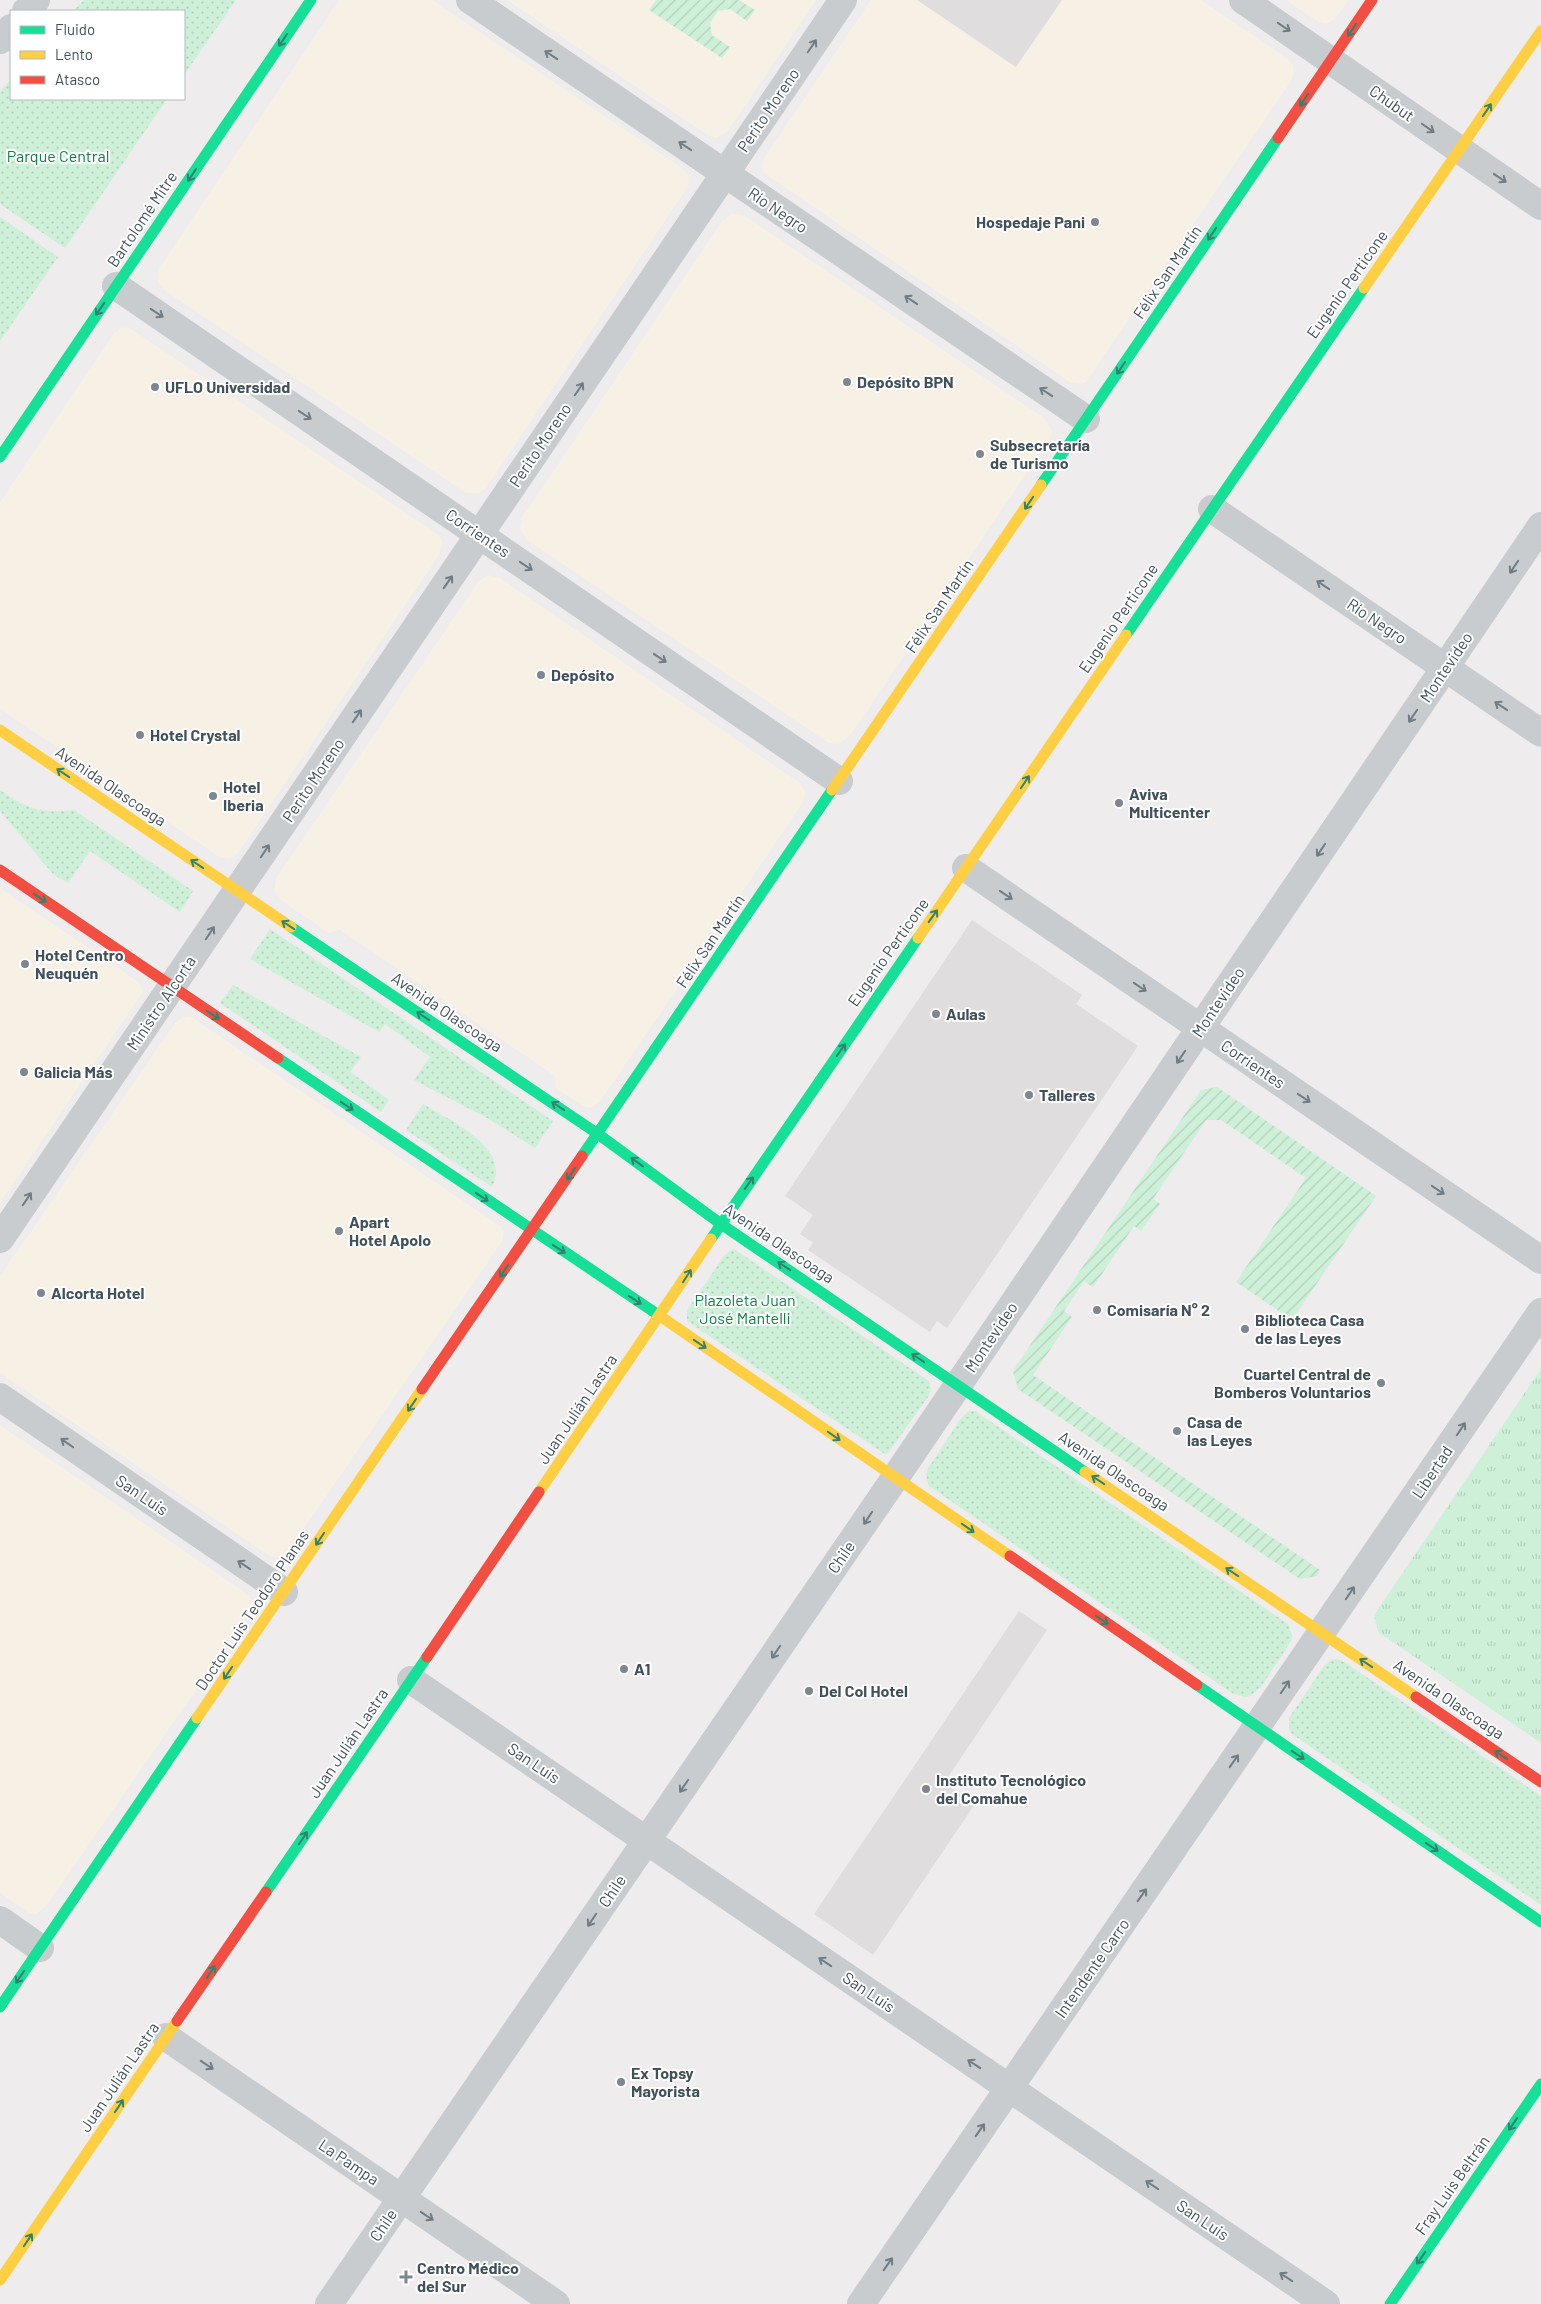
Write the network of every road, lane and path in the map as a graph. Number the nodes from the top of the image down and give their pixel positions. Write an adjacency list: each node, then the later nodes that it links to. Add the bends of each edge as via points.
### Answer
1 (36, 0): 7 (street)
2 (311, 0): 15 (main road, Bartolomé Mitre, one-way to 15)
3 (470, 0): 13 (street, Río Negro, one-way to 3)
4 (843, 0): 13 (street, Perito Moreno, one-way to 4)
5 (1243, 0): 11 (street, Chubut, one-way to 11)
6 (1372, 0): 11 (main road, Félix San Martín, one-way to 11)
7 (27, 10)
8 (10, 29): 10 (street)
9 (1541, 31): 12 (main road, Eugenio Perticone, one-way to 9)
10 (0, 40)
11 (1332, 60): 12 (street, Chubut, one-way to 12); 16 (main road, Félix San Martín, one-way to 16)
12 (1459, 150): 14 (street, Chubut, one-way to 14); 18 (main road, Eugenio Perticone)
13 (725, 173): 16 (street, Río Negro, one-way to 13); 20 (street, Perito Moreno, one-way to 13)
14 (1541, 206)
15 (116, 286): 17 (main road, Bartolomé Mitre, one-way to 17); 20 (street, Corrientes, one-way to 20)
16 (1086, 419): 24 (main road, Félix San Martín, one-way to 24)
17 (0, 456)
18 (1212, 509): 21 (street, Río Negro, one-way to 18); 25 (main road, Eugenio Perticone, one-way to 18)
19 (1541, 526): 21 (street, Montevideo, one-way to 21)
20 (480, 535): 24 (street, Corrientes, one-way to 24); 27 (street, Perito Moreno, one-way to 20)
21 (1445, 668): 23 (street, Río Negro, one-way to 21); 29 (street, Montevideo, one-way to 29)
22 (0, 730): 27 (main road, Avenida Olascoaga, one-way to 22)
23 (1541, 733)
24 (839, 781): 30 (main road, Félix San Martín)
25 (966, 868): 29 (street, Corrientes, one-way to 29); 31 (main road, Eugenio Perticone, one-way to 25)
26 (0, 870): 28 (main road, one-way to 28)
27 (238, 891): 28 (street, Ministro Alcorta, one-way to 27); 30 (main road, Avenida Olascoaga, one-way to 27)
28 (172, 987): 32 (main road, one-way to 32); 33 (street, Ministro Alcorta, one-way to 28)
29 (1201, 1028): 34 (street, Corrientes, one-way to 34); 37 (street, Montevideo, one-way to 37)
30 (598, 1134): 31 (main road, Avenida Olascoaga, one-way to 30); 32 (main road, Félix San Martín, one-way to 32)
31 (721, 1224): 36 (main road, Juan Julián Lastra, one-way to 31); 37 (main road, Avenida Olascoaga, one-way to 31)
32 (532, 1231): 36 (main road, one-way to 36); 40 (main road, Doctor Luis Teodoro Planas, one-way to 40)
33 (0, 1239)
34 (1541, 1260)
35 (1541, 1312): 41 (street, Libertad, one-way to 35)
36 (660, 1316): 39 (main road, one-way to 39); 42 (main road, Juan Julián Lastra)
37 (958, 1385): 39 (street, Montevideo); 41 (main road, Avenida Olascoaga, one-way to 37)
38 (0, 1397): 40 (street, San Luis, one-way to 38)
39 (895, 1478): 43 (main road, one-way to 43); 45 (street, Chile, one-way to 45)
40 (284, 1592): 48 (main road, Doctor Luis Teodoro Planas, one-way to 48)
41 (1322, 1633): 43 (street, Intendente Carro, one-way to 41); 44 (main road, Avenida Olascoaga, one-way to 41)
42 (411, 1680): 45 (street, San Luis); 50 (main road, Juan Julián Lastra, one-way to 42)
43 (1258, 1727): 47 (main road, one-way to 47); 52 (street, Intendente Carro, one-way to 43)
44 (1541, 1782)
45 (647, 1840): 52 (street, San Luis, one-way to 45); 53 (street, Chile, one-way to 53)
46 (0, 1920): 48 (street)
47 (1541, 1922)
48 (40, 1948): 49 (main road, Doctor Luis Teodoro Planas, one-way to 49)
49 (0, 2007)
50 (166, 2037): 53 (street, La Pampa, one-way to 53); 54 (main road, Juan Julián Lastra, one-way to 50)
51 (1541, 2084): 59 (main road, Fray Luis Beltrán, one-way to 59)
52 (1009, 2088): 57 (street, Intendente Carro, one-way to 52); 58 (street, San Luis, one-way to 52)
53 (402, 2198): 55 (street, Chile); 56 (street, La Pampa, one-way to 56)
54 (0, 2280)
55 (329, 2304)
56 (556, 2304)
57 (861, 2304)
58 (1326, 2304)
59 (1390, 2304)

